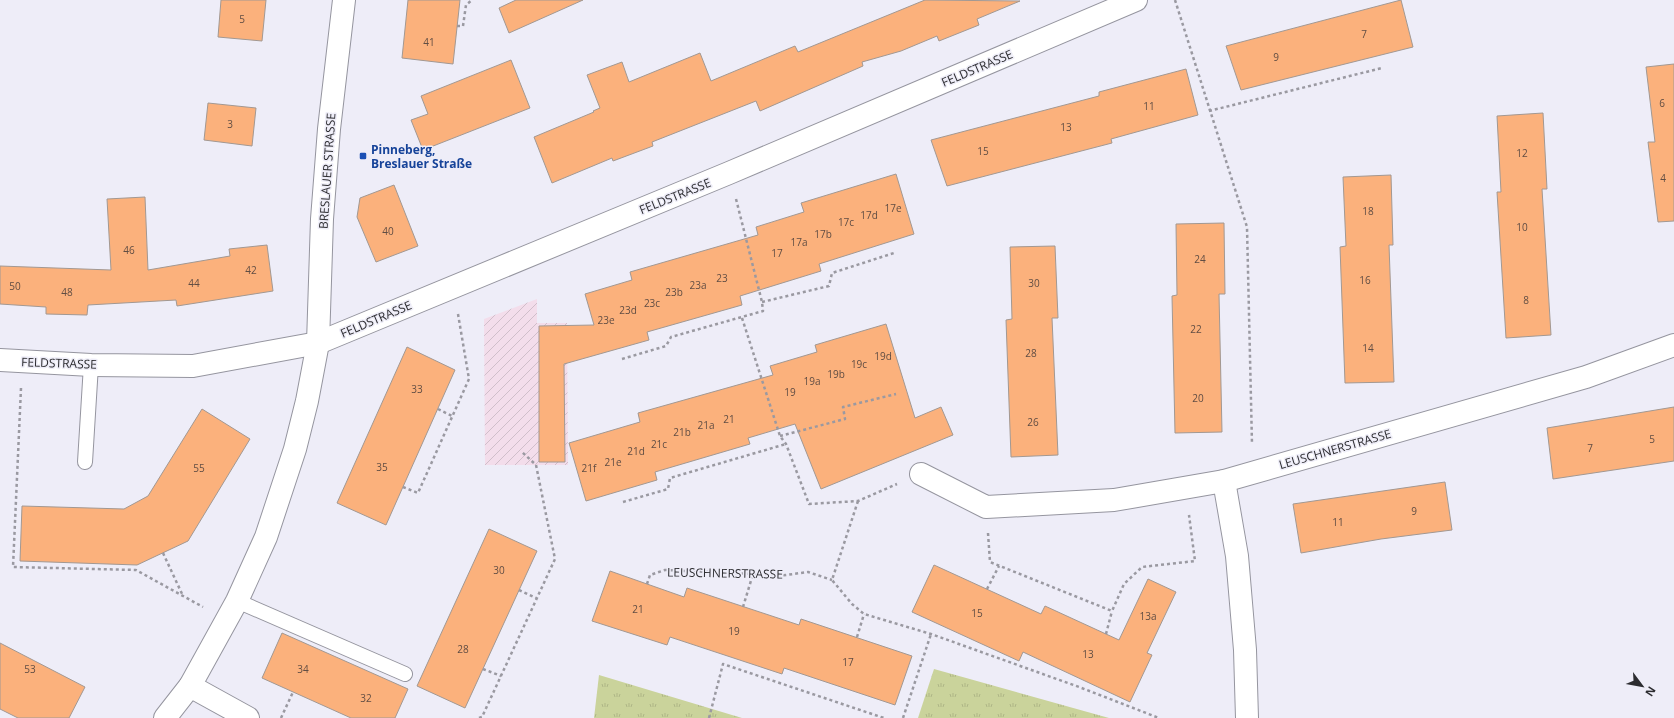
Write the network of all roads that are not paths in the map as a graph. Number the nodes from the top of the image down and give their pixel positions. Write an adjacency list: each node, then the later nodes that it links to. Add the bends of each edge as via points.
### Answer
1 (344, 0): 3 (street, BRESLAUER STRASSE, via 322,219)
2 (1136, 0): 3 (street, FELDSTRASSE, via 729,173)
3 (318, 343): 6 (street, FELDSTRASSE, via 193,366); 10 (street, BRESLAUER STRASSE, via 295,450 266,537)
4 (1674, 345): 9 (street, LEUSCHNERSTRASSE, via 1586,377)
5 (0, 360): 6 (street, FELDSTRASSE)
6 (91, 365): 7 (lane)
7 (85, 462)
8 (921, 474): 9 (street, LEUSCHNERSTRASSE, via 986,507 1114,500)
9 (1224, 481): 15 (street, via 1237,556 1245,650)
10 (236, 601): 11 (lane); 12 (street, BRESLAUER STRASSE)
11 (405, 674)
12 (190, 686): 13 (street, BRESLAUER STRASSE); 14 (street)
13 (165, 718)
14 (248, 718)
15 (1247, 718)

